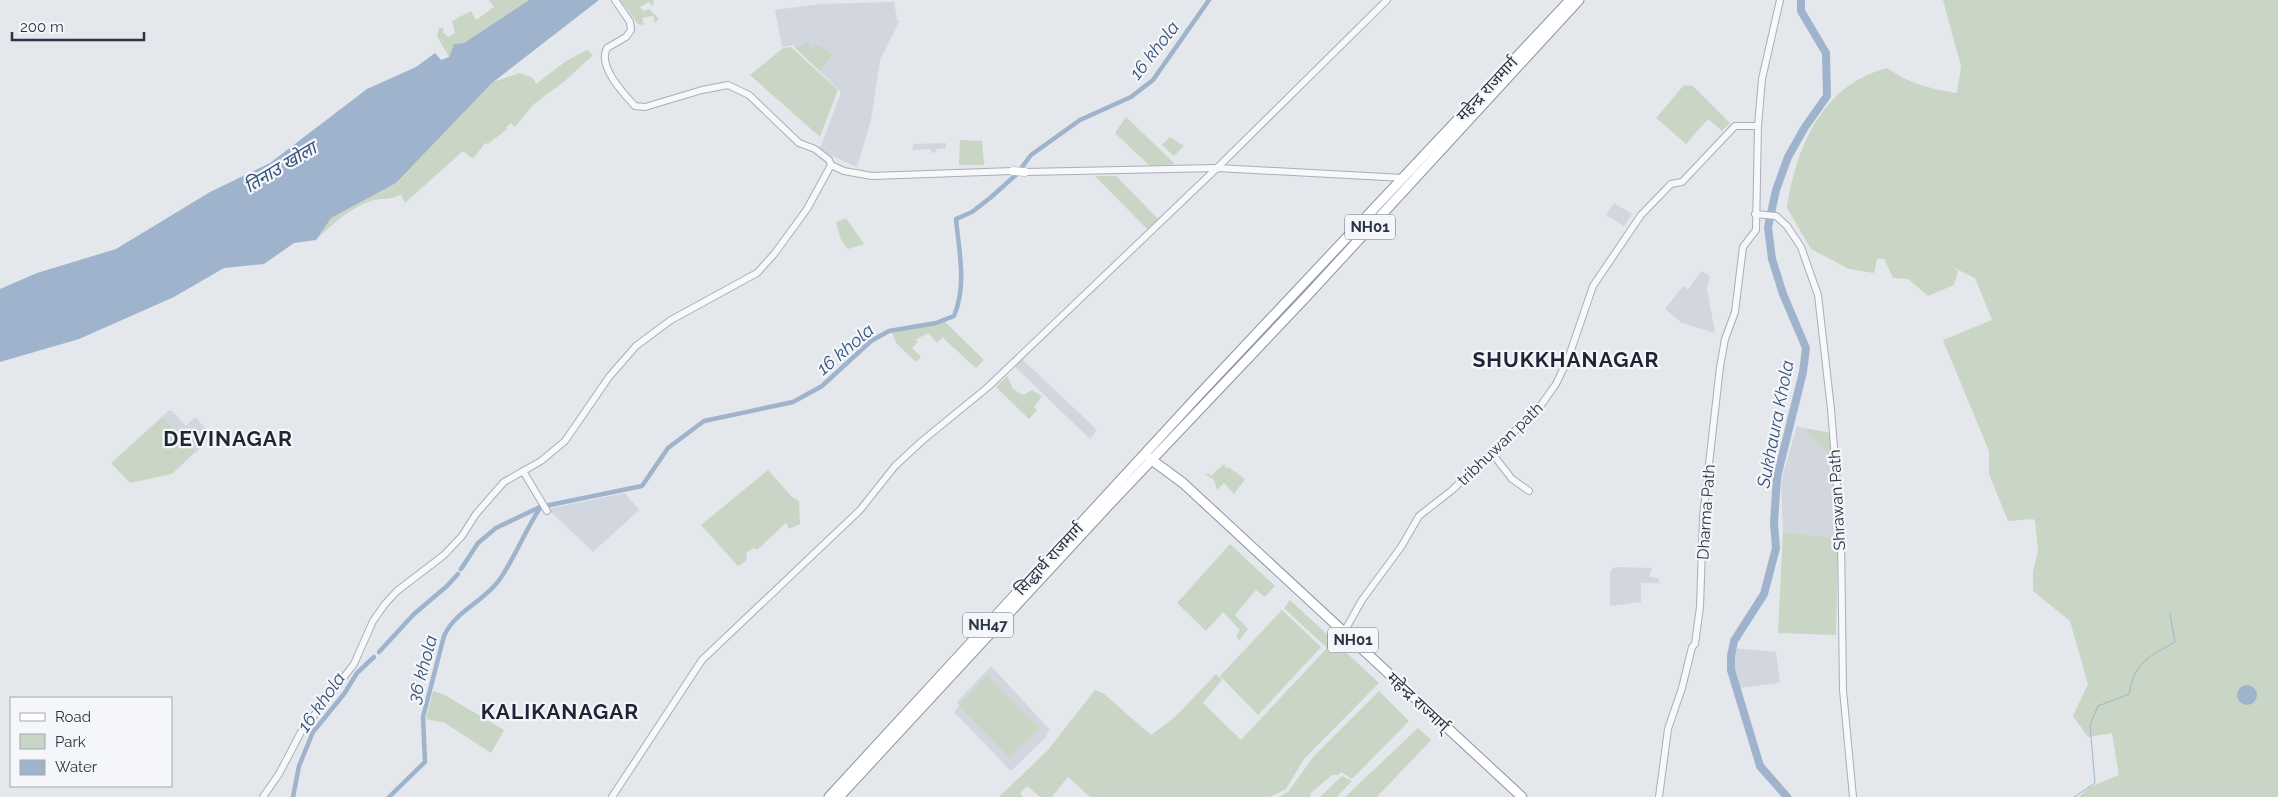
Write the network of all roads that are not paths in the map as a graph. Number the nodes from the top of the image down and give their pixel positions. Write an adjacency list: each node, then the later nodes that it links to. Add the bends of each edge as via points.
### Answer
1 (615, 0): 7 (street, via 630,22 631,30 609,46 604,54 615,84 635,106 644,107 728,85 749,96 799,144 815,149)
2 (1387, 0): 8 (street)
3 (1570, 0): 11 (highway, महेन्द्र राजमार्ग / NH01)
4 (1580, 0): 11 (highway, NH01)
5 (1780, 0): 6 (street, via 1762,78)
6 (1758, 126): 12 (street); 14 (street, tribhuwan path, via 1735,126 1682,182 1671,184 1641,215 1593,286 1556,384 1539,408)
7 (831, 165): 9 (street, via 872,176); 17 (street, via 807,209 757,273 672,320 636,346 565,442 542,461)
8 (1217, 168): 10 (street); 11 (street); 23 (street, via 983,392 895,466 860,510 702,660)
9 (1013, 170): 10 (main road)
10 (1025, 172)
11 (1407, 180): 13 (highway, NH01); 15 (highway, NH01, via 1308,296)
12 (1755, 214): 27 (street, Dharma Path, via 1756,230 1743,248 1735,312 1725,339 1720,367 1703,517 1700,607 1695,644 1668,729); 28 (street, Shrawan Path, via 1776,216 1787,226 1801,247 1818,294 1841,536 1844,690)
13 (1148, 450): 15 (highway, महेन्द्र राज्मार्ग्); 16 (highway, महेन्द्र राज्मार्ग् / NH01); 24 (highway, सिद्धार्थ राजमार्ग / NH47)
14 (1491, 452): 19 (street, via 1512,479); 21 (street, tribhuwan path, via 1420,516)
15 (1159, 453): 16 (highway, NH47); 18 (highway, महेन्द्र राज्मार्ग् / NH01)
16 (1152, 460): 18 (highway, महेन्द्र राज्मार्ग् / NH01); 25 (highway, सिद्धार्थ राजमार्ग / NH47)
17 (523, 471): 20 (street); 22 (street, via 510,476 492,493 460,539 385,604 373,621 354,664 301,732)
18 (1183, 483): 21 (highway, महेन्द्र राज्मार्ग् / NH01)
19 (1529, 491)
20 (548, 511)
21 (1344, 632): 26 (highway, महेन्द्र राज्मार्ग् / NH01)
22 (264, 797)
23 (612, 797)
24 (829, 797)
25 (839, 797)
26 (1522, 797)
27 (1659, 797)
28 (1853, 797)

